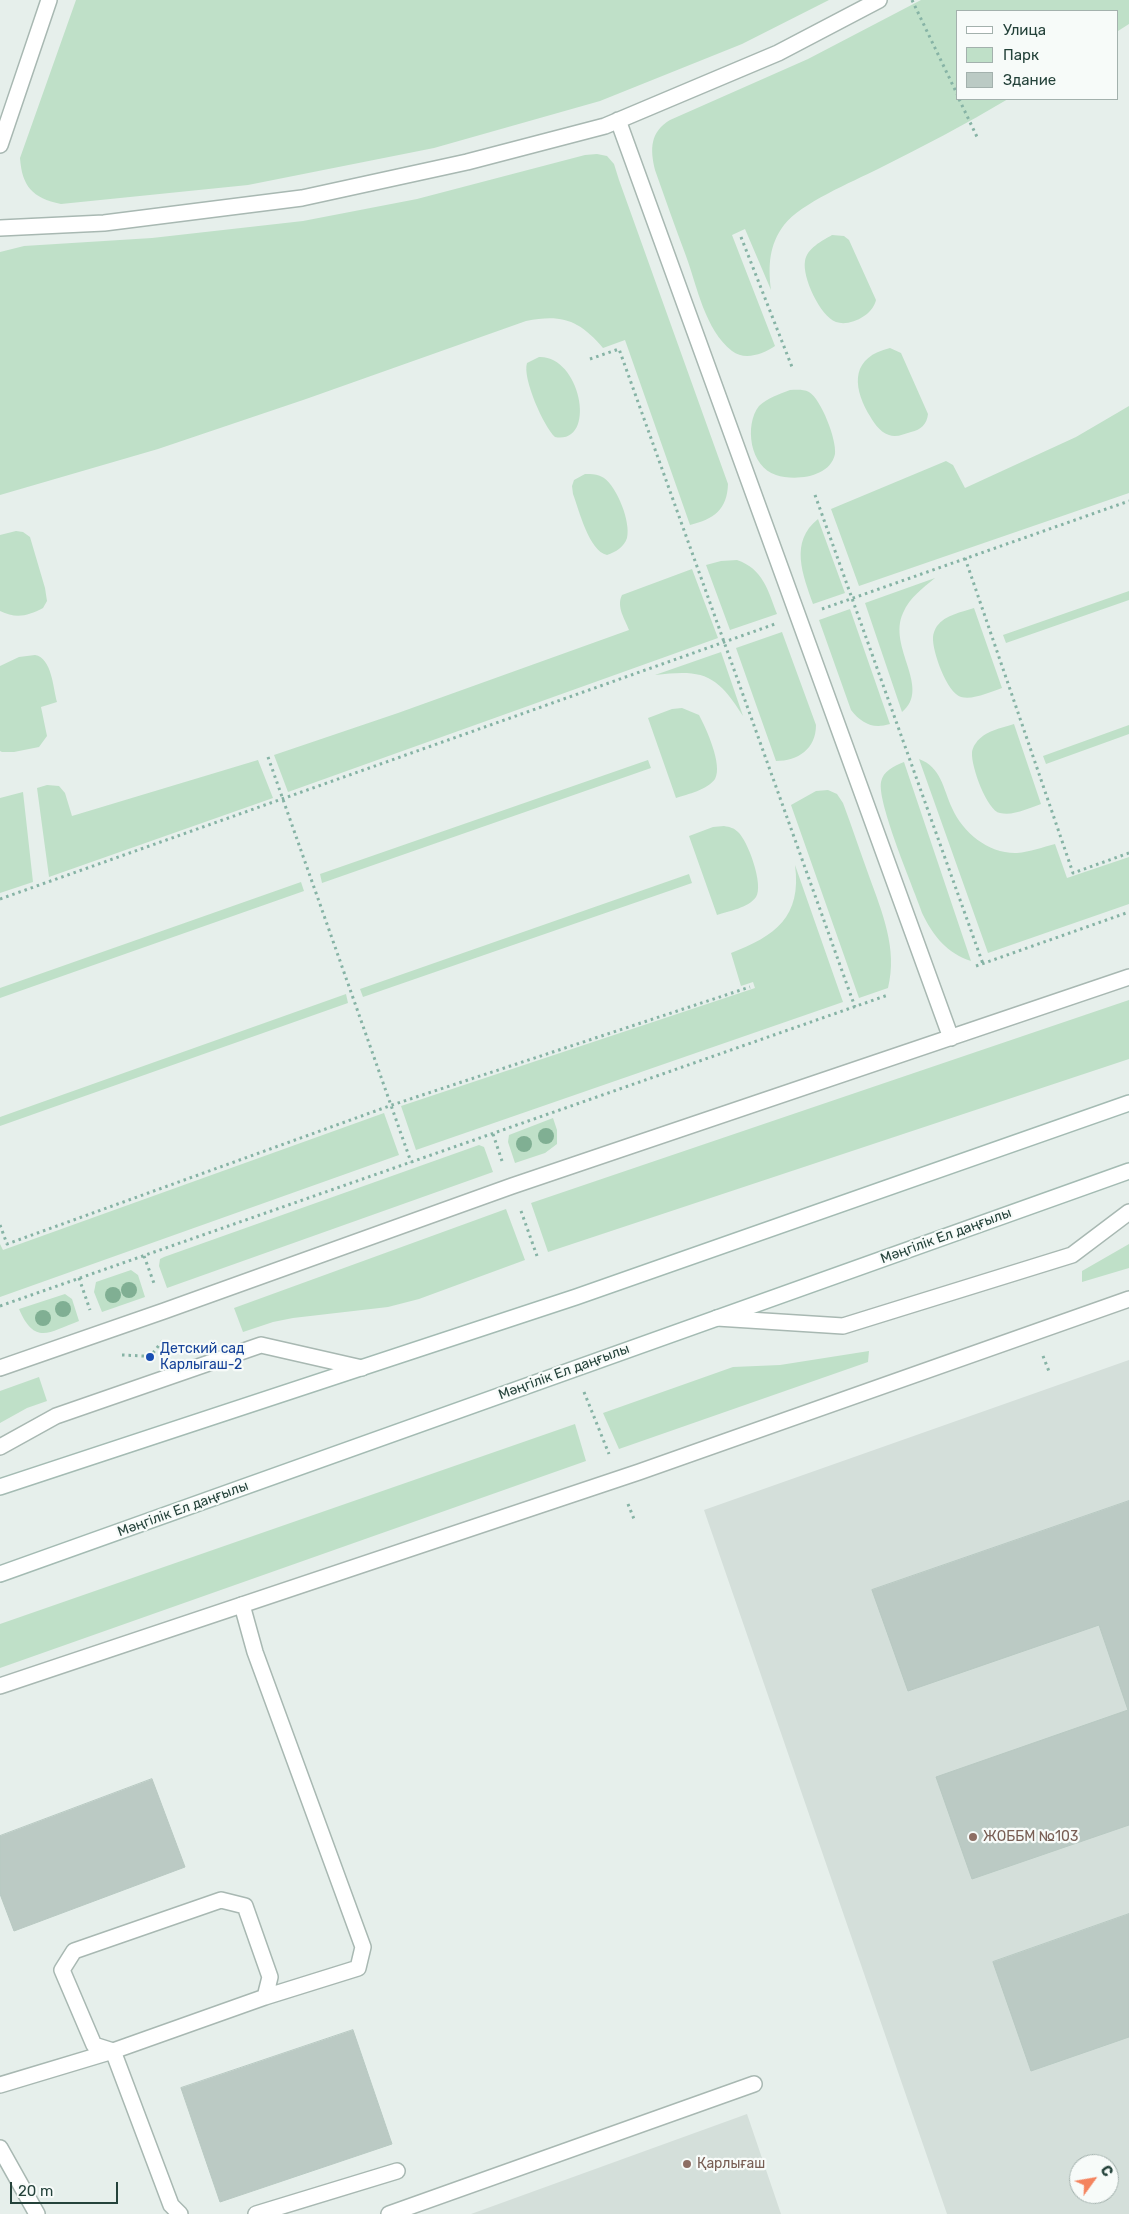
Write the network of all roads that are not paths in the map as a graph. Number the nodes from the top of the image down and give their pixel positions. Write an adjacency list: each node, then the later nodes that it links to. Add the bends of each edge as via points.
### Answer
1 (49, 0): 4 (main road)
2 (879, 0): 3 (main road, via 778,53)
3 (618, 120): 5 (main road, via 468,162 302,198 104,223); 7 (main road)
4 (0, 145)
5 (0, 228)
6 (1129, 977): 7 (main road)
7 (951, 1038): 13 (main road, via 512,1186)
8 (1129, 1103): 14 (main road, via 576,1297)
9 (1129, 1171): 12 (main road, Мәңгілік Ел даңғылы)
10 (1129, 1212): 12 (main road, via 1072,1255 843,1326)
11 (1129, 1299): 18 (main road, via 619,1478)
12 (717, 1318): 17 (main road, Мәңгілік Ел даңғылы)
13 (0, 1368)
14 (362, 1368): 15 (main road, via 261,1345 56,1416); 16 (main road)
15 (0, 1447)
16 (0, 1487)
17 (0, 1574)
18 (242, 1605): 19 (main road); 20 (main road, via 255,1652 364,1947 358,1968)
19 (0, 1686)
20 (265, 1997): 21 (main road); 21 (main road, via 270,1977 244,1906 221,1900 74,1951 62,1970 94,2045)
21 (113, 2051): 23 (main road); 27 (main road, via 170,2205)
22 (754, 2084): 29 (main road)
23 (0, 2085)
24 (0, 2148): 26 (main road)
25 (397, 2171): 28 (main road)
26 (37, 2214)
27 (180, 2214)
28 (256, 2214)
29 (389, 2214)

